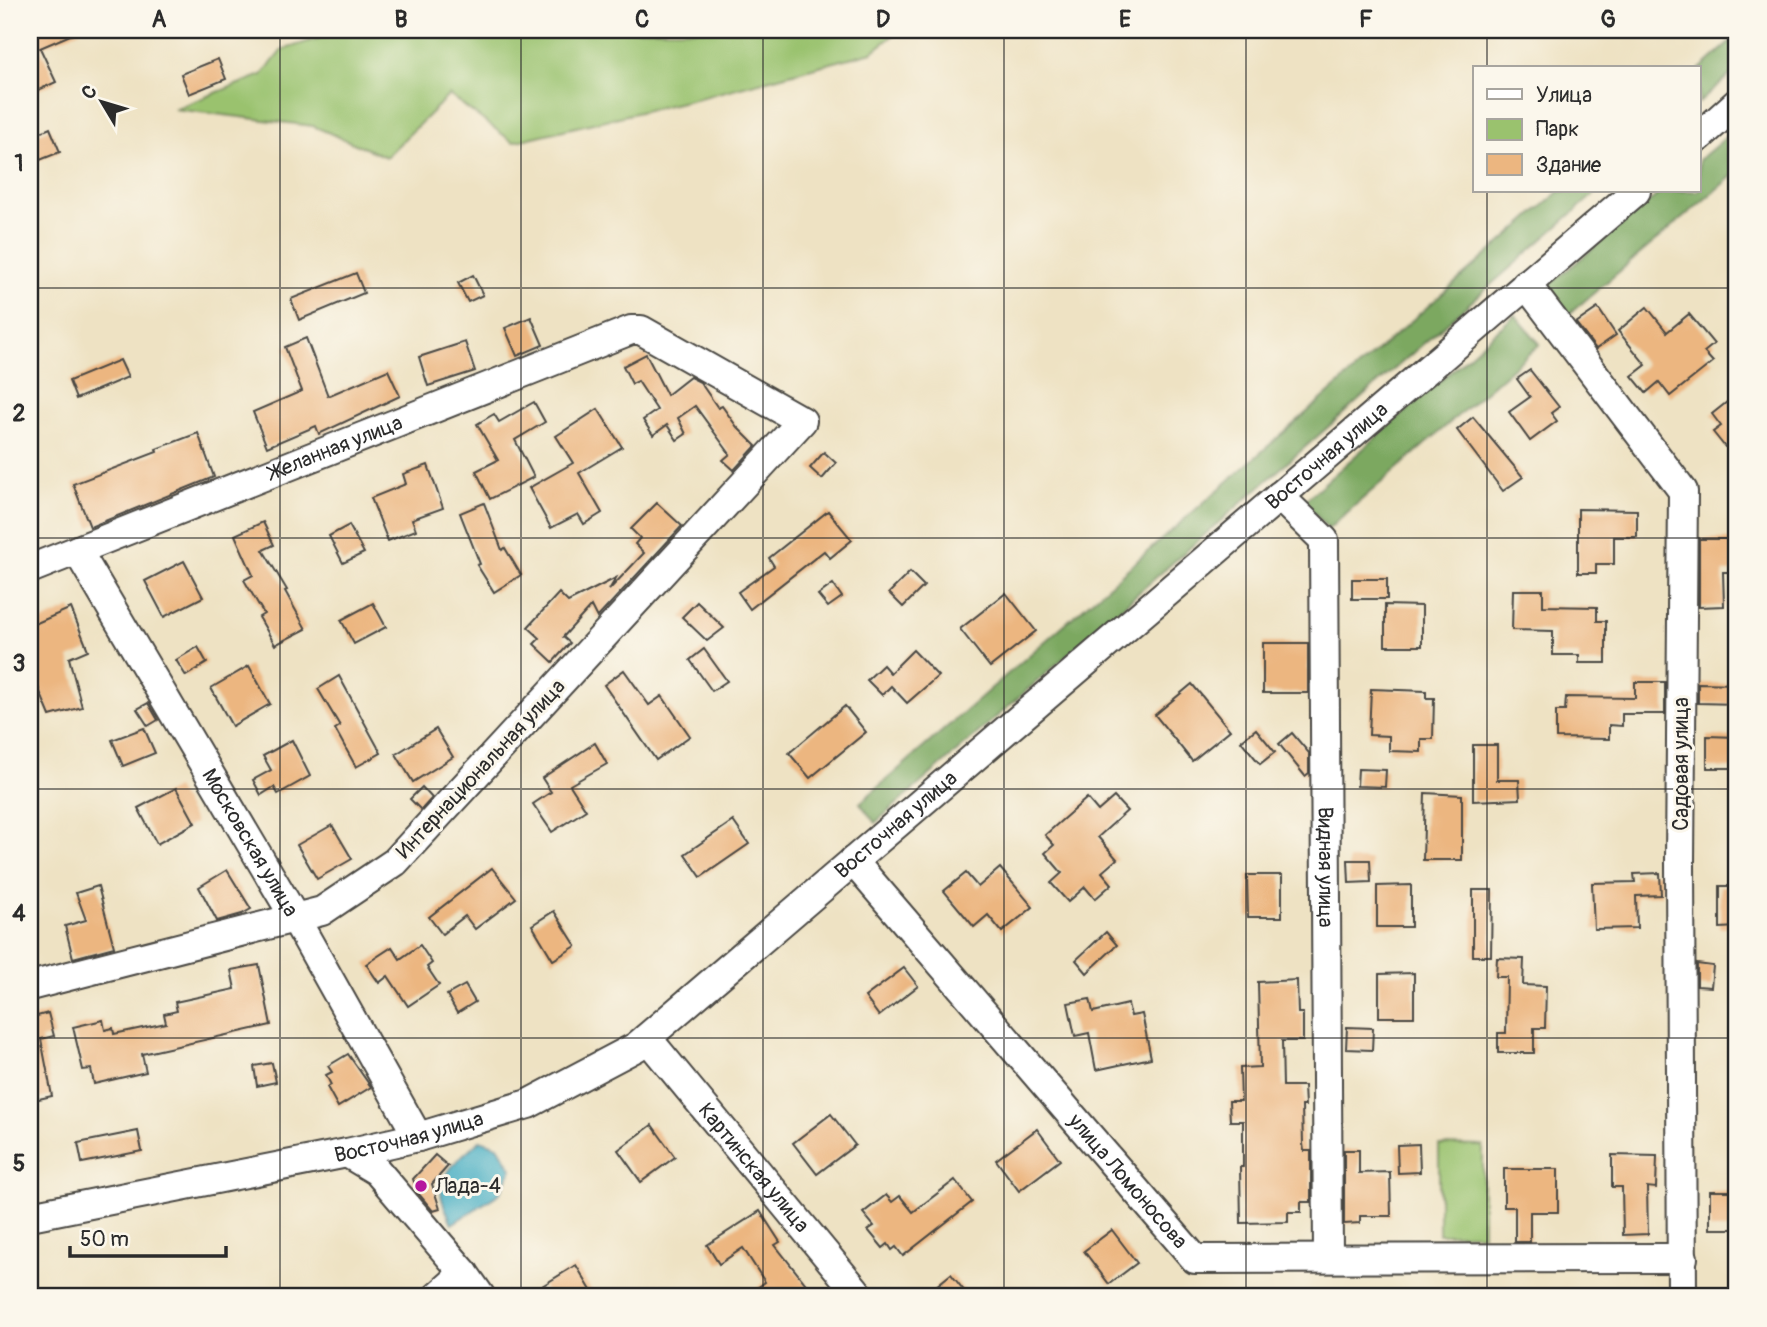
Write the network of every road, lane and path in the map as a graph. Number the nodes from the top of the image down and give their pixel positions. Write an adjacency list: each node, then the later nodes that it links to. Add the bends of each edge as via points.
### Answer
1 (1737, 103): 2 (street)
2 (1700, 135)
3 (1635, 192): 4 (street, Восточная улица)
4 (1526, 285): 6 (street, Восточная улица); 17 (street, Садовая улица, via 1683,491)
5 (802, 421): 7 (street, Желанная улица, via 641,330 631,330); 10 (street, Интернациональная улица, via 395,862 322,911)
6 (1279, 496): 9 (street, Восточная улица); 16 (street, Видная улица, via 1324,540)
7 (77, 550): 8 (street, Желанная улица); 10 (street, Московская улица)
8 (30, 569)
9 (853, 861): 12 (street, Восточная улица); 16 (street, улица Ломоносова, via 1195,1259)
10 (295, 918): 11 (street, Интернациональная улица); 13 (street, Московская улица)
11 (30, 986)
12 (647, 1038): 13 (street, Восточная улица, via 528,1104); 21 (street, Картинская улица)
13 (418, 1137): 14 (street, Восточная улица)
14 (347, 1153): 15 (street, Восточная улица); 18 (street, via 377,1171)
15 (30, 1216)
16 (1328, 1258): 17 (street, улица Ломоносова)
17 (1683, 1258): 22 (street, Садовая улица)
18 (464, 1273): 19 (street); 20 (street)
19 (437, 1297)
20 (481, 1297)
21 (861, 1297)
22 (1682, 1297)

